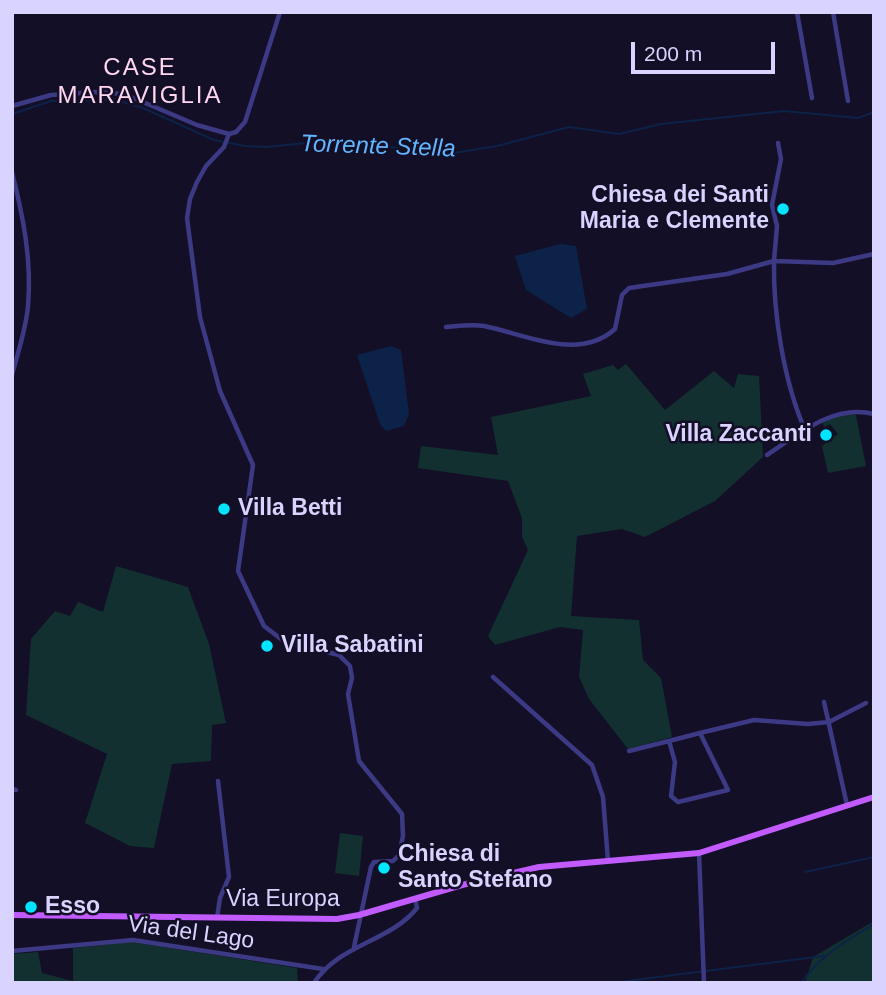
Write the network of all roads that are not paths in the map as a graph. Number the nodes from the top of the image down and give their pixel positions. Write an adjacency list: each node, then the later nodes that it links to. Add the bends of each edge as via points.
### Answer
1 (281, 12): 7 (street, via 246,122)
2 (797, 12): 4 (street)
3 (833, 12): 5 (street)
4 (812, 98)
5 (848, 101)
6 (12, 106): 7 (street, via 51,95 124,94)
7 (228, 136): 31 (street, via 225,147 202,173 187,218 200,317 220,391 253,465 237,566 264,626 285,642 340,655 350,666 348,694 359,761 401,814 403,836 397,859 377,861 370,867)
8 (778, 143): 11 (street, via 781,159 772,205 777,226)
9 (12, 172): 13 (street, via 28,262 28,306)
10 (874, 254): 11 (street, via 833,262)
11 (774, 261): 12 (street, via 727,274 629,288 622,295 615,330 576,345 481,325); 15 (street, via 775,313 792,400)
12 (446, 327)
13 (12, 375)
14 (874, 414): 15 (street, via 839,414)
15 (804, 430): 16 (street)
16 (767, 454)
17 (493, 677): 28 (street, via 592,765 603,797)
18 (824, 702): 20 (street)
19 (866, 703): 20 (street)
20 (829, 722): 21 (street, via 754,720); 26 (street)
21 (700, 733): 22 (street); 22 (street, via 726,792 681,802 672,798 675,762)
22 (668, 741): 23 (street)
23 (629, 751)
24 (218, 781): 32 (street, via 229,877 219,898)
25 (874, 797): 26 (main road, Via Europa)
26 (847, 805): 27 (main road, Via Europa)
27 (699, 853): 28 (main road, Via Europa); 37 (street)
28 (608, 862): 29 (main road, Via Europa, via 539,867)
29 (415, 898): 31 (main road, Via Europa); 33 (street, via 417,908 408,920)
30 (12, 915): 32 (main road, Via Europa)
31 (359, 915): 32 (main road, Via Europa, via 337,919); 33 (street)
32 (217, 918)
33 (354, 947): 35 (street)
34 (12, 951): 35 (street, Via del Lago, via 133,940)
35 (323, 969): 36 (street)
36 (314, 983)
37 (705, 983)

